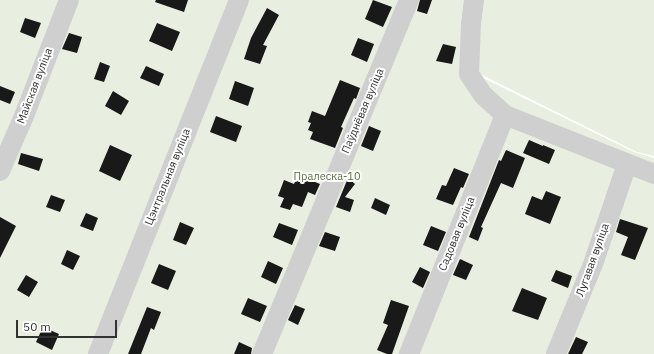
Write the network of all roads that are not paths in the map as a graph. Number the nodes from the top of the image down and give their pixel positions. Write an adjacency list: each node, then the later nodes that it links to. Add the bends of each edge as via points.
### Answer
1 (69, 0): 7 (street, Майская вуліца)
2 (239, 0): 9 (street, Цэнтральная вуліца)
3 (410, 0): 10 (street, Паўднёвая вуліца)
4 (474, 0): 5 (street, via 469,74 483,95)
5 (505, 115): 6 (street); 11 (street, Садовая вуліца)
6 (627, 164): 8 (street); 12 (street, Лугавая вуліца, via 593,264)
7 (0, 171)
8 (654, 174)
9 (98, 354)
10 (262, 354)
11 (409, 354)
12 (556, 354)

